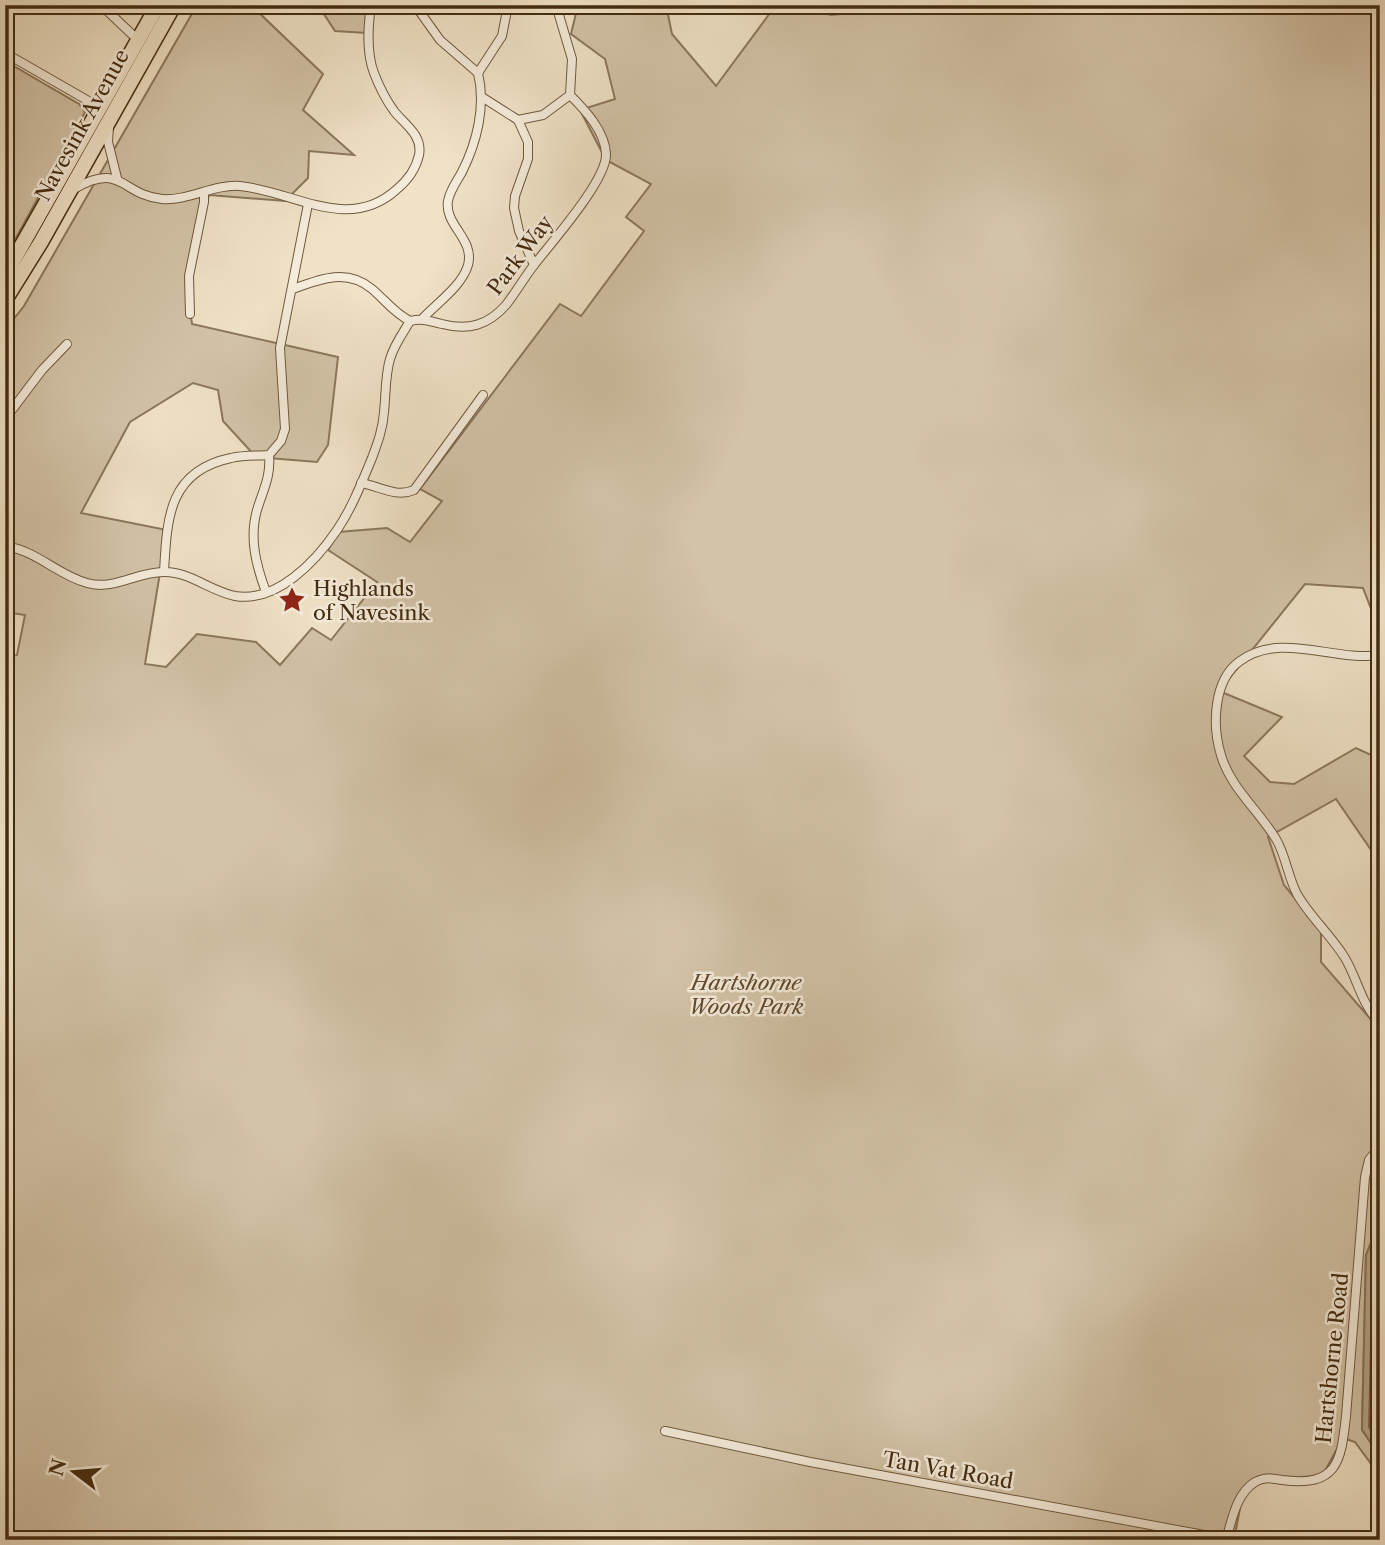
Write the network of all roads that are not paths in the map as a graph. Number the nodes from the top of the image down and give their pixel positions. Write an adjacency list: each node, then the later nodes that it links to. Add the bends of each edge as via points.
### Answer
1 (101, 5): 8 (street)
2 (158, 5): 8 (highway, Navesink Avenue)
3 (174, 5): 13 (highway, Navesink Avenue)
4 (371, 5): 18 (street, via 369,45 374,74 389,103 417,138 419,156 410,176 384,200 346,210)
5 (415, 5): 10 (street, via 440,40)
6 (508, 5): 10 (street, via 502,36)
7 (556, 5): 11 (street, via 572,59)
8 (138, 40): 13 (highway, Navesink Avenue)
9 (5, 53): 13 (street)
10 (478, 72): 12 (street)
11 (570, 95): 14 (street, via 543,115); 19 (street, Park Way, via 595,126 606,156 588,195)
12 (482, 97): 14 (street); 24 (street, via 472,145 447,206 466,244 468,266)
13 (105, 112): 15 (street); 16 (highway, Navesink Avenue); 20 (highway, Navesink Avenue)
14 (518, 120): 19 (street, via 529,155 514,208)
15 (117, 178): 16 (street, via 100,177); 17 (street, via 158,198)
16 (69, 192): 22 (highway, Navesink Avenue)
17 (204, 193): 18 (street, via 235,186); 23 (street, via 189,276)
18 (308, 204): 21 (street)
19 (534, 265): 24 (street, Park Way, via 506,304 484,323 460,328)
20 (5, 275)
21 (293, 289): 25 (street, via 332,276 350,278 363,282); 29 (street, via 280,359 285,429)
22 (5, 300)
23 (190, 314)
24 (424, 316): 25 (street, Park Way)
25 (410, 321): 30 (street, via 389,361 383,425)
26 (67, 344): 28 (street)
27 (483, 395): 30 (street, via 414,490 396,493)
28 (5, 419)
29 (269, 456): 32 (street, via 220,461 185,484 169,514); 33 (street, via 268,482 253,534)
30 (361, 483): 33 (street, via 330,539 291,579)
31 (5, 546): 32 (street, via 32,553 92,584 116,584)
32 (164, 572): 33 (street, via 234,595)
33 (266, 592)
34 (1380, 655): 35 (street, via 1350,657 1286,648 1256,652 1234,665 1221,688 1217,741 1225,768 1276,838 1296,892 1345,959 1363,1001)
35 (1380, 1023)
36 (1380, 1146): 38 (street, Hartshorne Road, via 1369,1160 1365,1177 1346,1416 1338,1461 1313,1481 1265,1478 1253,1483 1236,1507)
37 (665, 1431): 38 (street, Tan Vat Road)
38 (1226, 1539)

